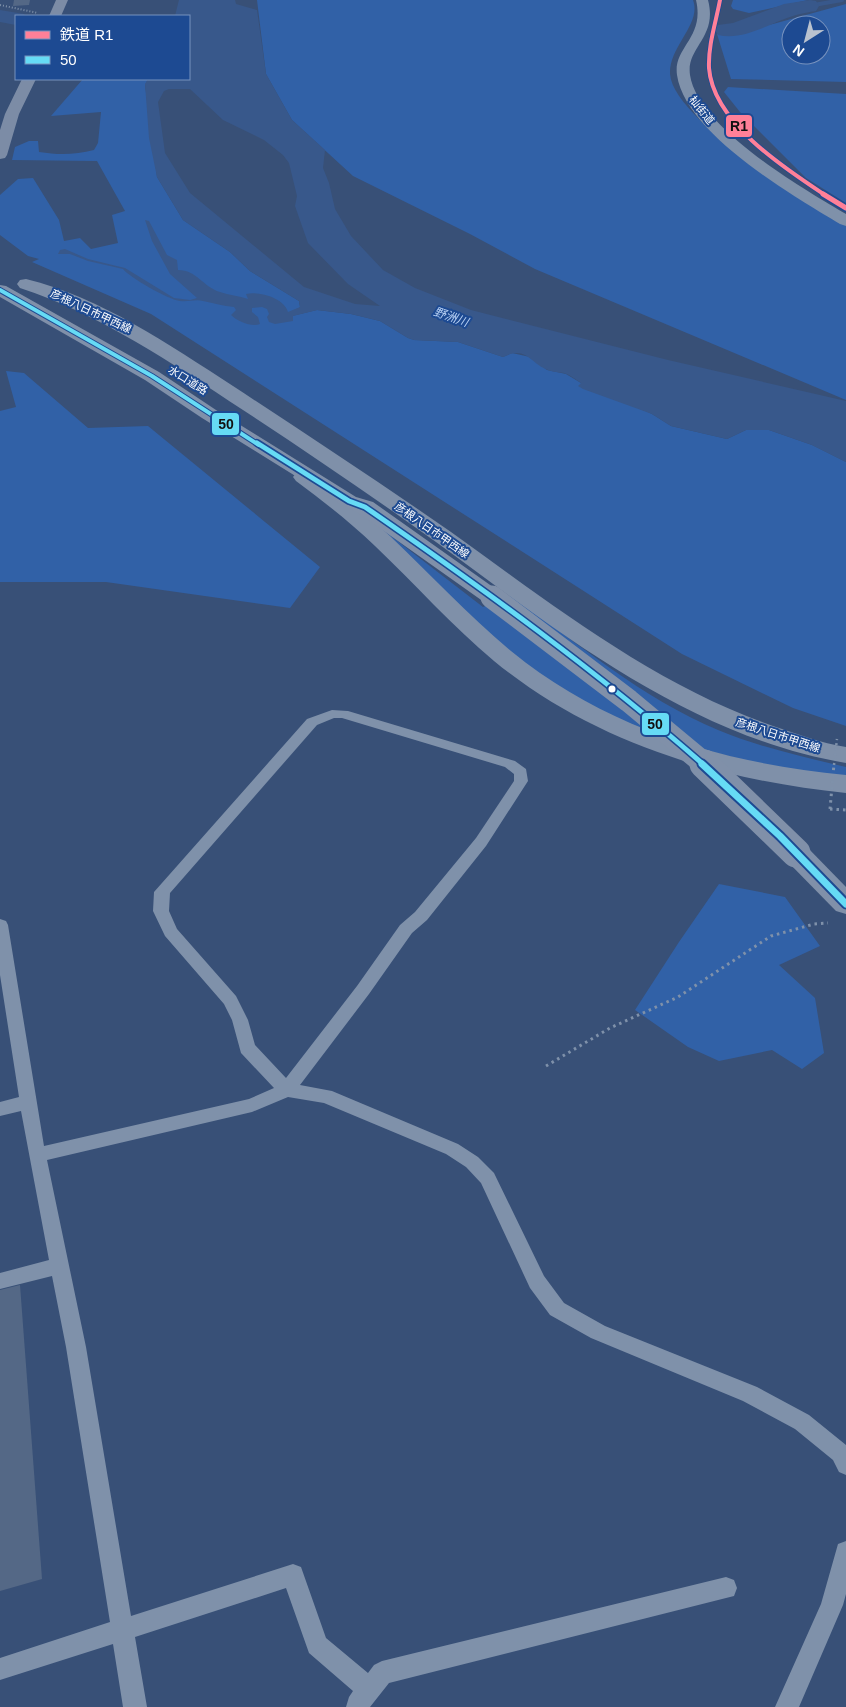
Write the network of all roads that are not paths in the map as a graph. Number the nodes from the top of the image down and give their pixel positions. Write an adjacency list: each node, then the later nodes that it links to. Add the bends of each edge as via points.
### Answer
1 (62, 0): 3 (main road)
2 (702, 0): 6 (street, 杣街道, via 706,18 683,63 685,87 691,98 738,149)
3 (55, 15)
4 (29, 80): 5 (main road, via 12,114)
5 (0, 155)
6 (846, 221)
7 (12, 283): 8 (highway, 水口道路, via 209,414); 9 (highway, 水口道路, via 104,328 207,392 357,496); 10 (main road, 彦根八日市甲西線, via 51,291 127,327 164,349 661,687 746,726)
8 (263, 446): 9 (highway, 水口道路, via 349,501); 11 (main road, via 266,452 314,484 358,520 503,656 561,698 638,737 740,769)
9 (365, 507): 12 (highway, 水口道路, bridge, via 600,678 674,738 796,852)
10 (842, 751)
11 (846, 784)
12 (840, 909)
13 (0, 925): 15 (lane)
14 (288, 1090): 14 (lane, via 247,1048 240,1020 230,1000 171,932 161,911 162,892 312,722 332,714 365,720 510,764 521,772 521,781 481,842 422,916 406,929); 17 (lane, via 252,1104); 20 (lane, via 326,1096 452,1149 472,1162 488,1178 537,1282 557,1308 598,1332 750,1394 802,1422 840,1452)
15 (28, 1102): 16 (lane); 17 (lane)
16 (0, 1108)
17 (37, 1155): 18 (lane)
18 (59, 1266): 19 (lane); 23 (lane, via 76,1347)
19 (0, 1281)
20 (846, 1465)
21 (846, 1552): 27 (lane, via 832,1605)
22 (726, 1588): 25 (lane, via 382,1673)
23 (122, 1631): 24 (lane); 25 (lane, via 293,1575 317,1644); 26 (lane)
24 (0, 1669)
25 (363, 1698)
26 (135, 1707)
27 (787, 1707)

